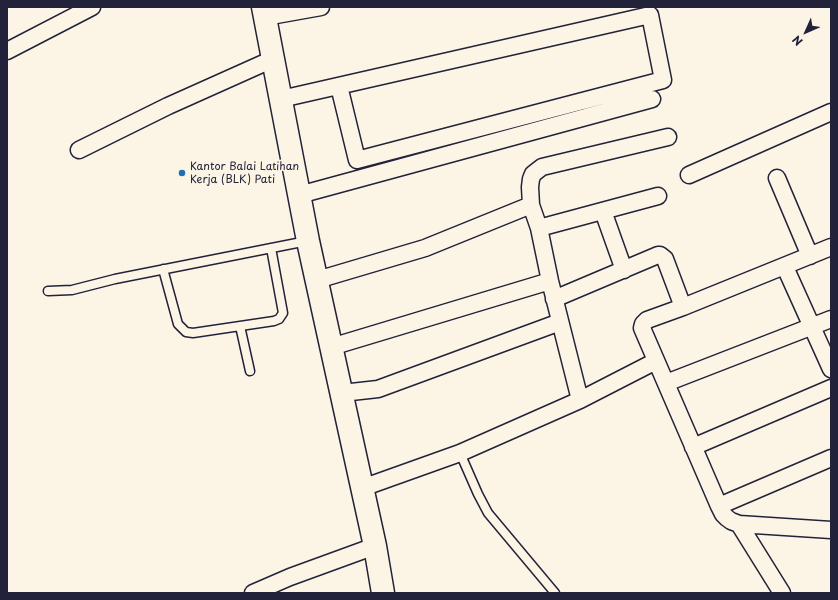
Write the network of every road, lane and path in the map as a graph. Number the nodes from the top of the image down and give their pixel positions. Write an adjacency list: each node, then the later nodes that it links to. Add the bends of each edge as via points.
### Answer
1 (92, 7): 4 (street)
2 (321, 7): 3 (street)
3 (264, 12): 5 (street)
4 (7, 51)
5 (273, 59): 7 (street); 11 (street, via 168,106)
6 (339, 86): 6 (street, via 650,15 663,80 357,160); 7 (street)
7 (281, 99): 14 (street)
8 (652, 99): 14 (street)
9 (831, 112): 12 (street)
10 (668, 137): 16 (street, via 542,167 531,179)
11 (79, 150)
12 (689, 175)
13 (777, 178): 22 (street)
14 (299, 195): 19 (street)
15 (658, 196): 17 (street)
16 (532, 205): 18 (street); 26 (street, via 424,248)
17 (603, 211): 18 (street); 25 (street)
18 (539, 228): 27 (street)
19 (308, 241): 21 (lane); 26 (street)
20 (831, 247): 22 (street)
21 (271, 248): 24 (lane); 33 (lane, via 283,313 274,322)
22 (810, 256): 23 (street)
23 (785, 267): 30 (street); 34 (street)
24 (163, 269): 28 (lane, via 72,290); 33 (lane, via 178,324 186,332)
25 (624, 270): 29 (street); 30 (street, via 660,255 665,259)
26 (317, 280): 35 (street)
27 (550, 281): 29 (street); 35 (street)
28 (48, 291)
29 (554, 299): 32 (street)
30 (683, 307): 36 (street, via 647,320 643,324 642,328)
31 (831, 319): 34 (street)
32 (560, 322): 41 (street, via 378,389); 42 (street)
33 (240, 326): 38 (lane)
34 (812, 326): 37 (street); 39 (street)
35 (331, 347): 41 (street)
36 (656, 361): 39 (street); 42 (street)
37 (831, 369)
38 (250, 371)
39 (666, 383): 43 (street)
40 (831, 388): 43 (street)
41 (342, 393): 46 (street)
42 (580, 400): 44 (street)
43 (693, 447): 47 (street)
44 (460, 453): 46 (street); 53 (lane, via 488,513)
45 (831, 458): 47 (street)
46 (362, 488): 50 (street)
47 (719, 506): 48 (street, via 726,518)
48 (739, 524): 49 (street); 54 (street)
49 (831, 530)
50 (374, 546): 51 (street); 52 (street)
51 (253, 593)
52 (383, 593)
53 (555, 593)
54 (782, 593)

